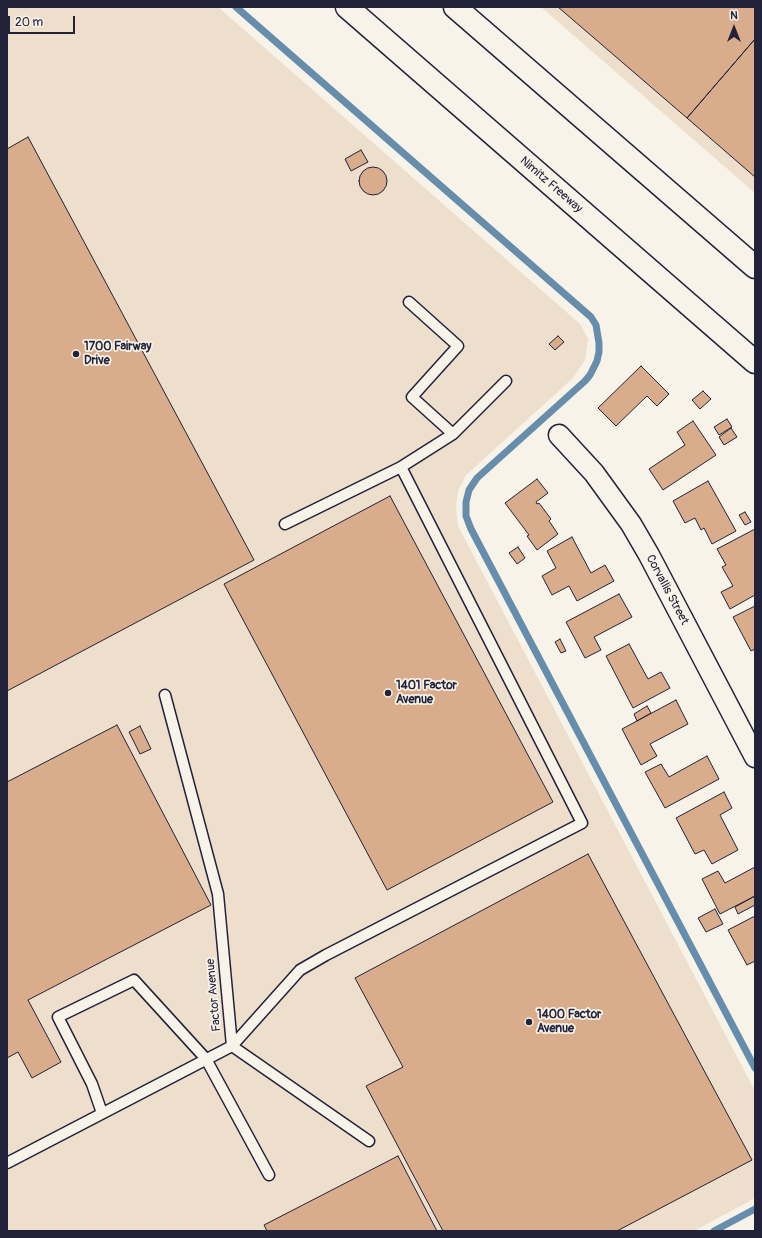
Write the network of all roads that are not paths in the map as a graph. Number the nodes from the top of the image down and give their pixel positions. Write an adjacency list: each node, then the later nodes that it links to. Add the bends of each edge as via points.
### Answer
1 (347, 7): 5 (highway, Nimitz Freeway)
2 (455, 7): 3 (highway)
3 (755, 267)
4 (408, 302): 7 (lane, via 458,346 412,397)
5 (755, 362)
6 (506, 381): 7 (lane)
7 (453, 434): 9 (lane)
8 (560, 435): 12 (street, Corvallis Street, via 594,473 631,524)
9 (401, 467): 10 (lane); 13 (lane, via 582,823 300,970)
10 (285, 524)
11 (165, 695): 13 (lane, Factor Avenue, via 218,894)
12 (755, 757)
13 (232, 1046): 14 (lane, Factor Avenue); 16 (lane)
14 (206, 1059): 15 (lane, Factor Avenue); 15 (lane, via 134,980 58,1017 92,1084); 18 (lane)
15 (102, 1113): 17 (lane, Factor Avenue)
16 (369, 1141)
17 (7, 1163)
18 (269, 1175)

